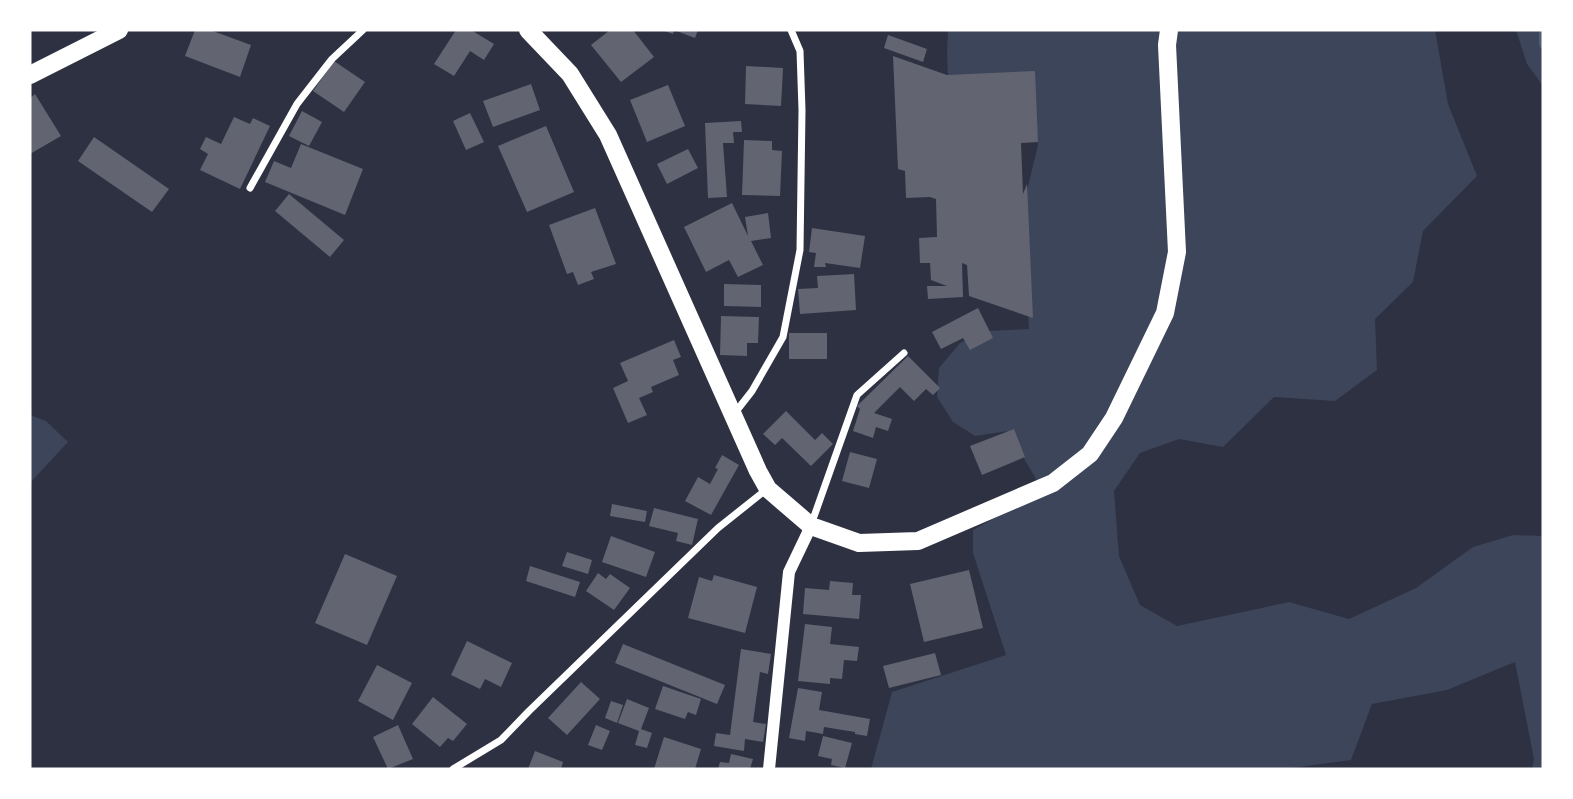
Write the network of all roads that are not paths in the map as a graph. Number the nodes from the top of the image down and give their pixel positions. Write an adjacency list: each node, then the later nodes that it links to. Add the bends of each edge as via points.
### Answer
1 (119, 30): 6 (main road)
2 (363, 30): 7 (street, via 331,60 297,104)
3 (528, 30): 9 (main road, via 570,74 608,135)
4 (791, 30): 9 (street, via 800,51 800,250 783,337)
5 (1169, 30): 11 (main road, via 1177,252 1165,313 1114,418 1090,454 1053,483 918,541 859,543)
6 (30, 75)
7 (250, 188)
8 (904, 353): 11 (street, via 857,395)
9 (733, 415): 10 (main road)
10 (768, 489): 11 (main road); 12 (street, via 718,528 501,740)
11 (811, 526): 13 (street, via 789,572)
12 (453, 769)
13 (769, 769)

